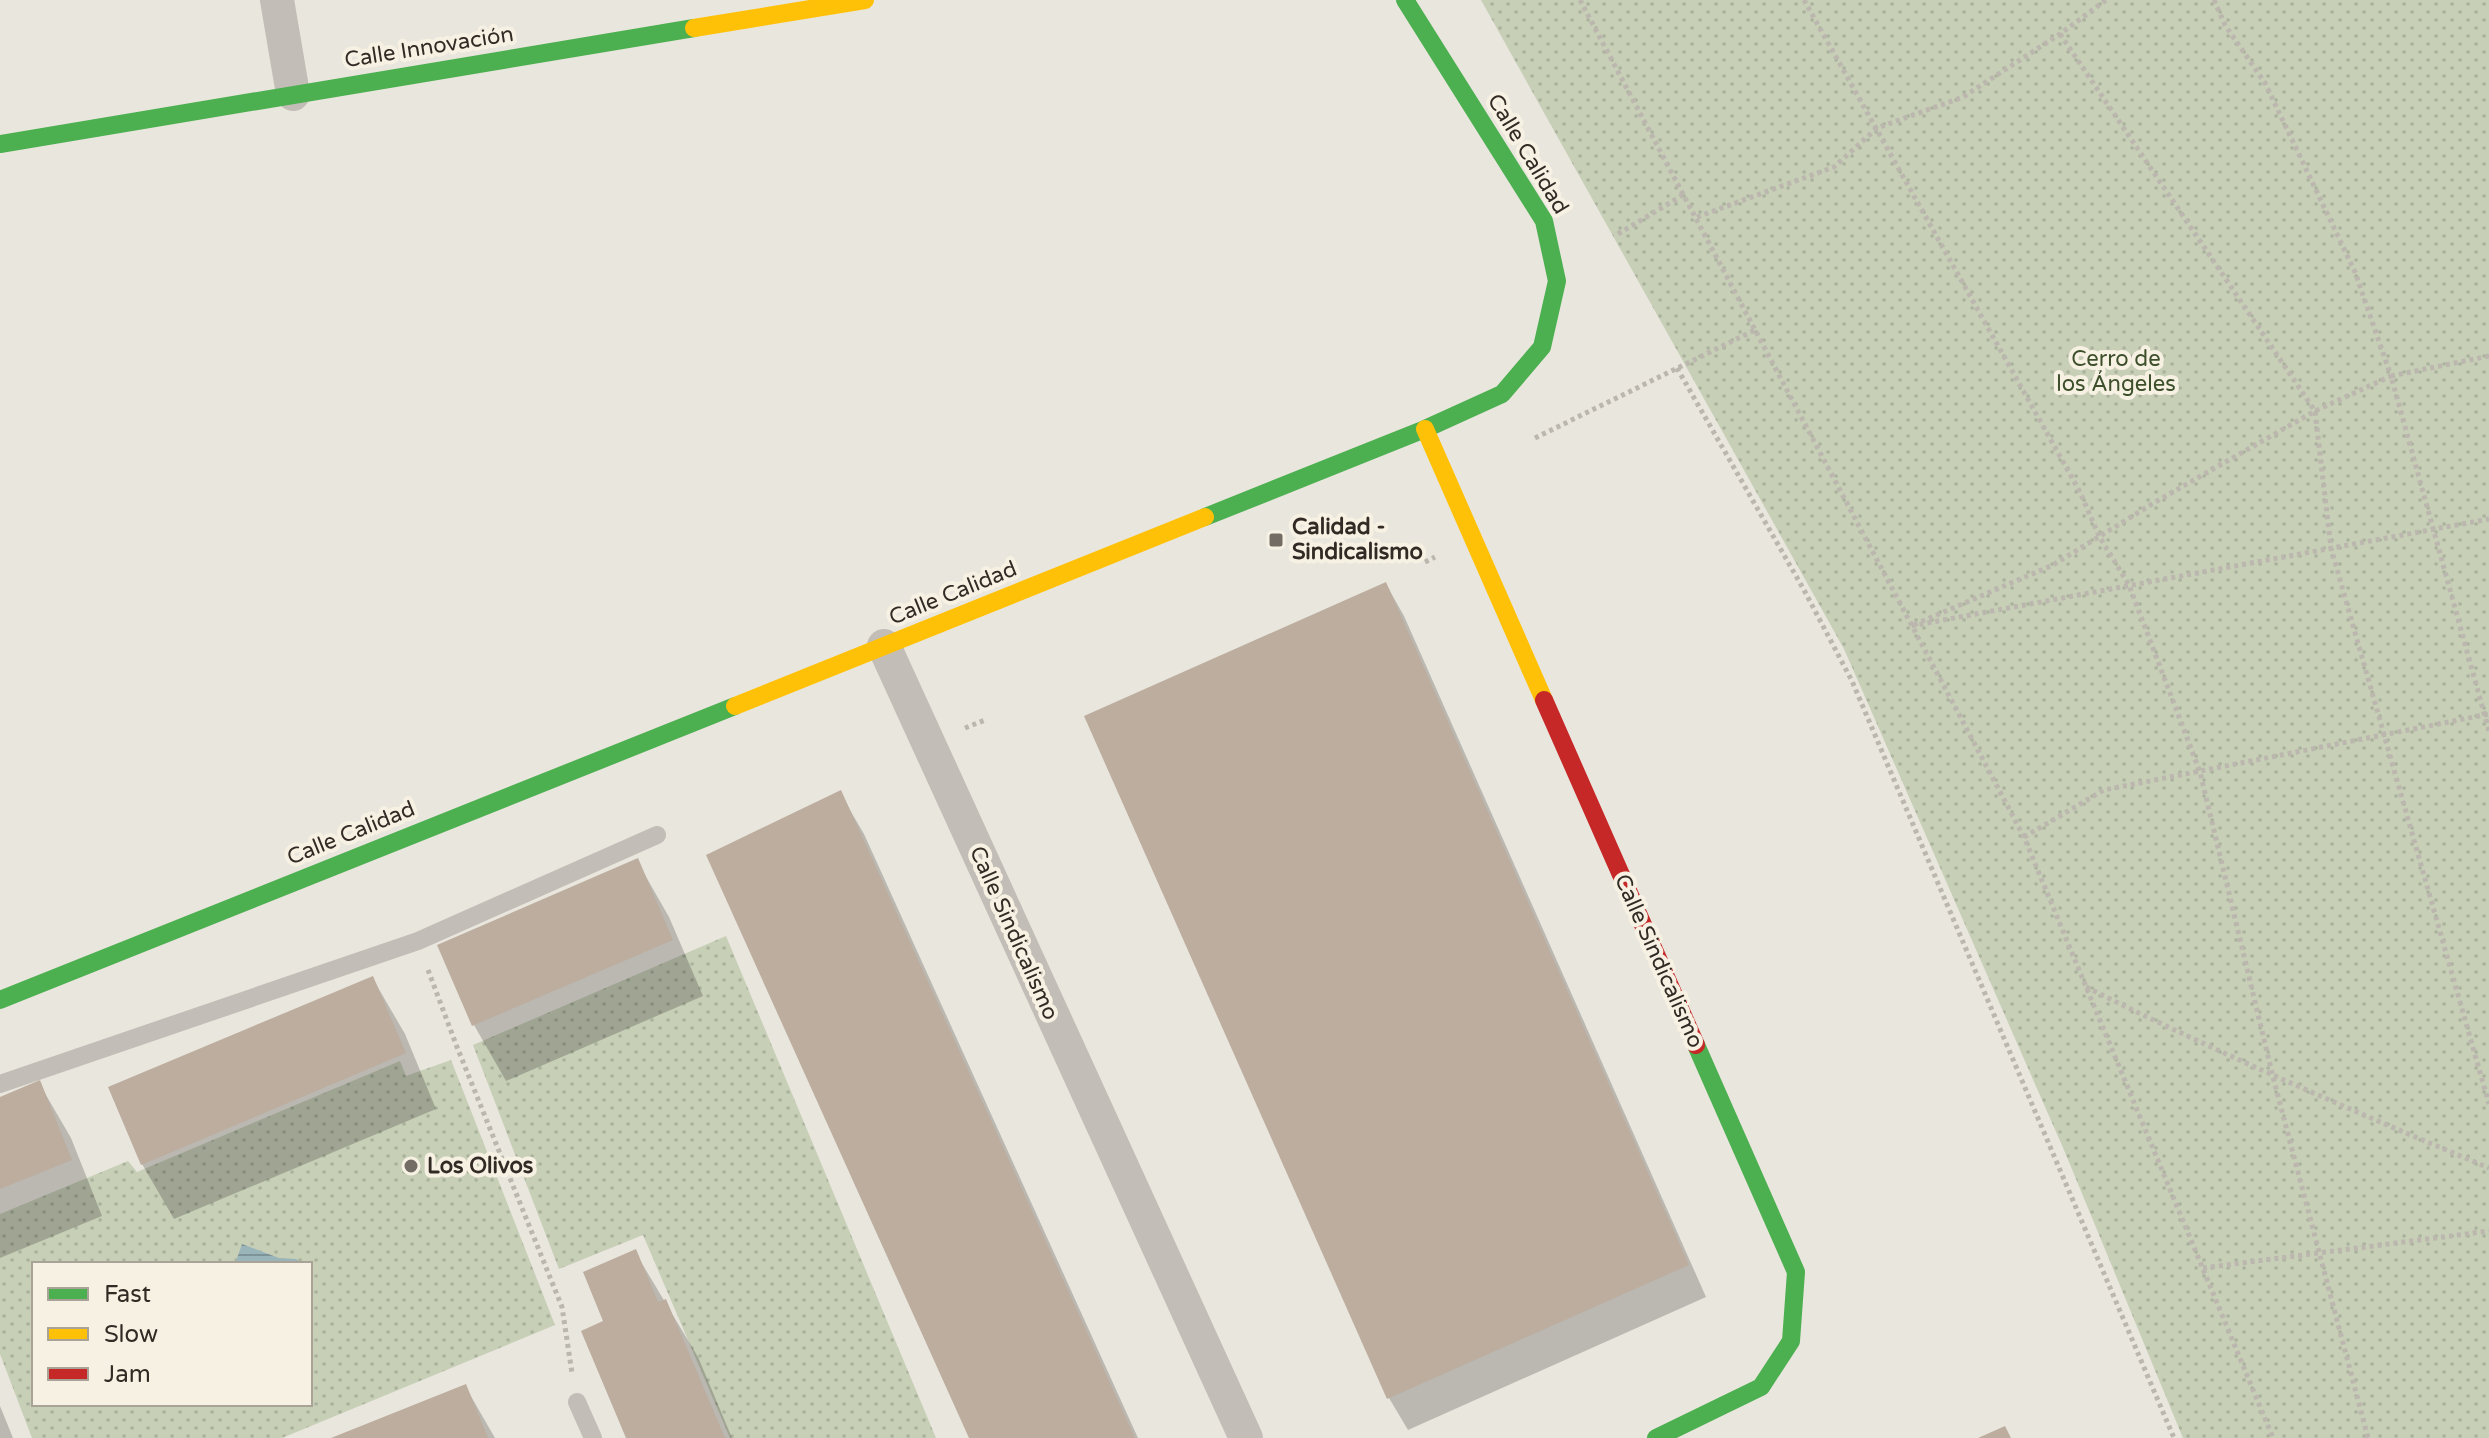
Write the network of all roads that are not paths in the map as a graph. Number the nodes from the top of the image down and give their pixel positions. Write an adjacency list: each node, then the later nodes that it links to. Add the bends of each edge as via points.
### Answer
1 (277, 0): 4 (street)
2 (861, 0): 4 (street, Calle Innovación)
3 (1405, 0): 6 (street, Calle Calidad, via 1544,221 1557,281 1542,347 1502,394)
4 (293, 94): 5 (street, Calle Innovación)
5 (0, 144)
6 (1425, 429): 7 (street, Calle Calidad); 14 (street, Calle Sindicalismo, via 1796,1272 1791,1341 1761,1387)
7 (884, 646): 9 (street, Calle Calidad); 13 (street, Calle Sindicalismo)
8 (657, 835): 10 (lane, via 418,941)
9 (0, 1000)
10 (0, 1084)
11 (577, 1402): 12 (lane)
12 (593, 1438)
13 (1246, 1438)
14 (1656, 1438)

